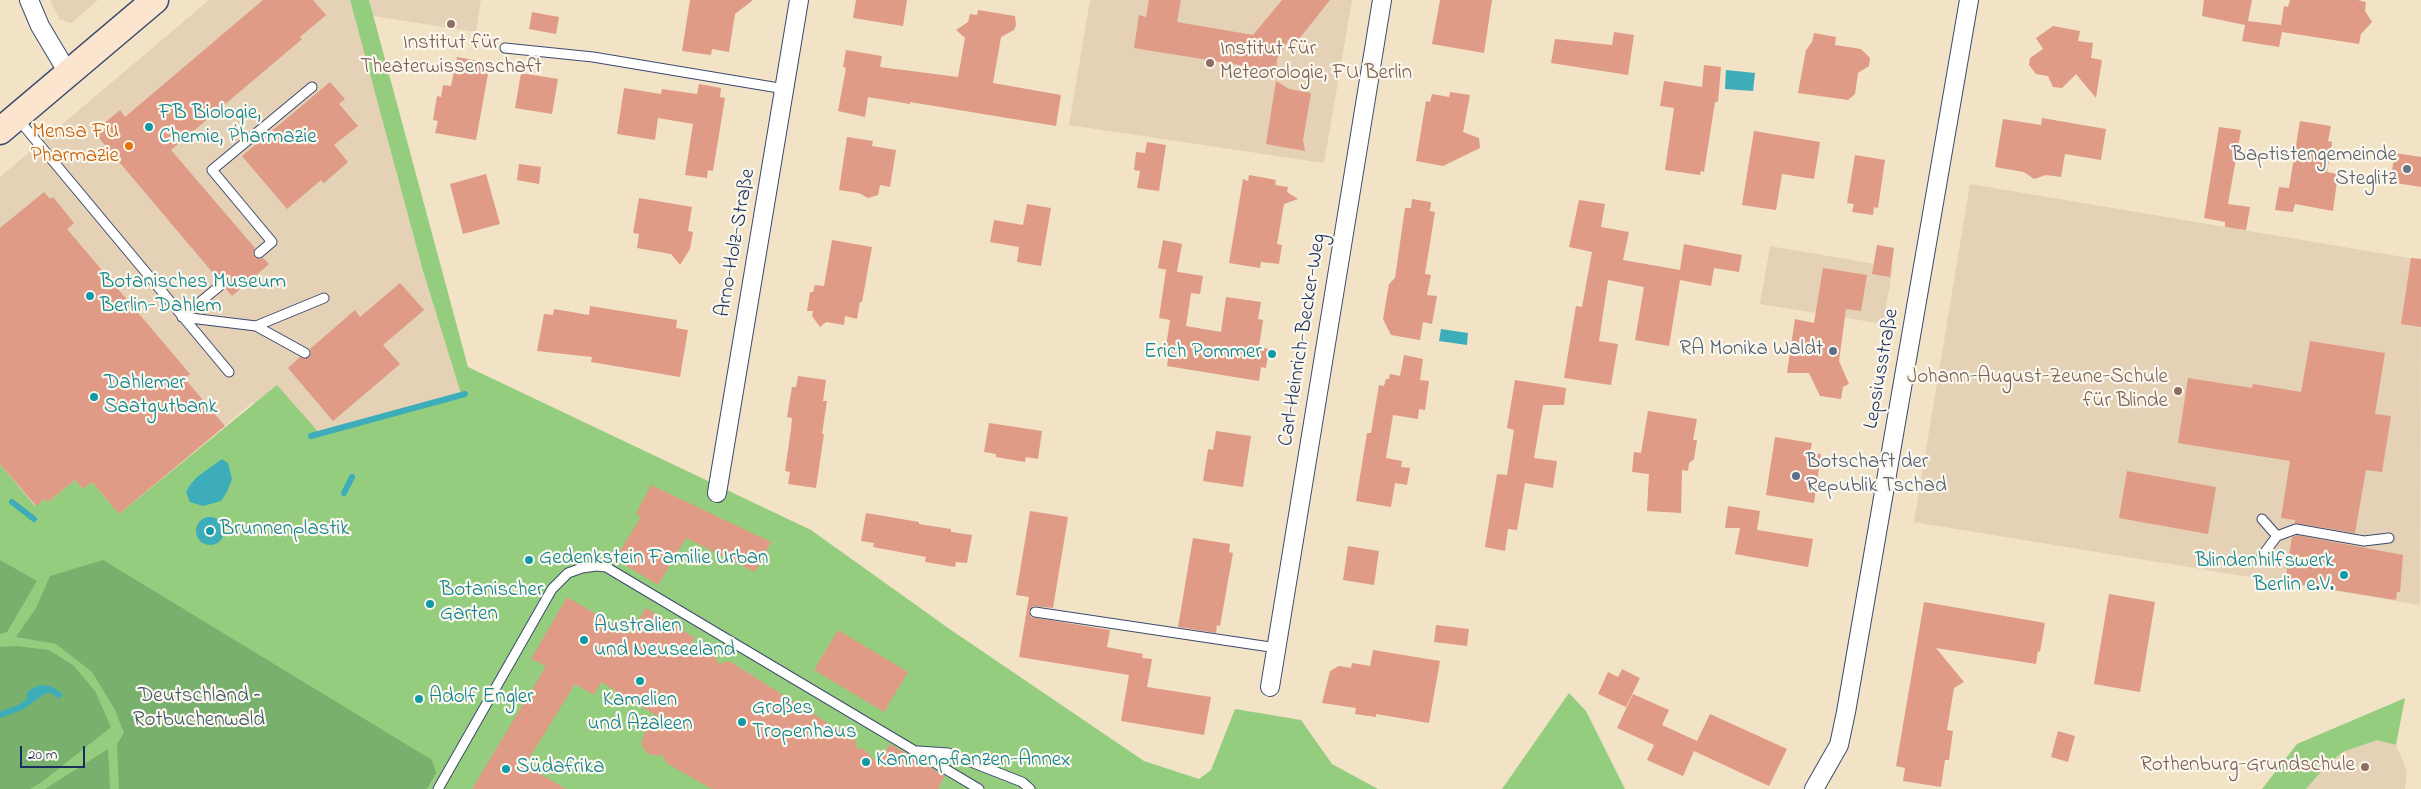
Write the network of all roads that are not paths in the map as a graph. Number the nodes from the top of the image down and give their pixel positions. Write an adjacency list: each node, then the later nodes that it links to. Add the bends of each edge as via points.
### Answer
1 (29, 0): 7 (street, via 40,26)
2 (155, 0): 7 (main road)
3 (799, 0): 9 (street, Arno-Holz-Straße)
4 (1382, 0): 24 (street, Carl-Heinrich-Becker-Weg)
5 (1970, 0): 30 (street, Lepsiusstraße, via 1839,745)
6 (505, 48): 9 (lane, via 593,57)
7 (68, 73): 10 (main road)
8 (312, 87): 11 (lane, via 212,170 272,242)
9 (785, 89): 18 (street, Arno-Holz-Straße)
10 (8, 124): 14 (lane)
11 (259, 253)
12 (222, 284): 14 (lane)
13 (324, 298): 15 (lane)
14 (182, 317): 15 (lane); 17 (lane)
15 (256, 326): 16 (lane)
16 (305, 353)
17 (229, 372)
18 (717, 493)
19 (2262, 519): 20 (lane)
20 (2277, 536): 21 (lane, via 2296,529 2364,541); 22 (lane)
21 (2389, 538)
22 (2262, 556)
23 (1035, 612): 24 (lane)
24 (1277, 648): 25 (street, Carl-Heinrich-Becker-Weg)
25 (1270, 687)
26 (915, 751): 27 (lane, via 606,567 596,566 568,573 552,589); 28 (lane); 29 (lane, via 948,753 1022,782)
27 (438, 789)
28 (979, 789)
29 (1030, 789)
30 (1814, 789)

